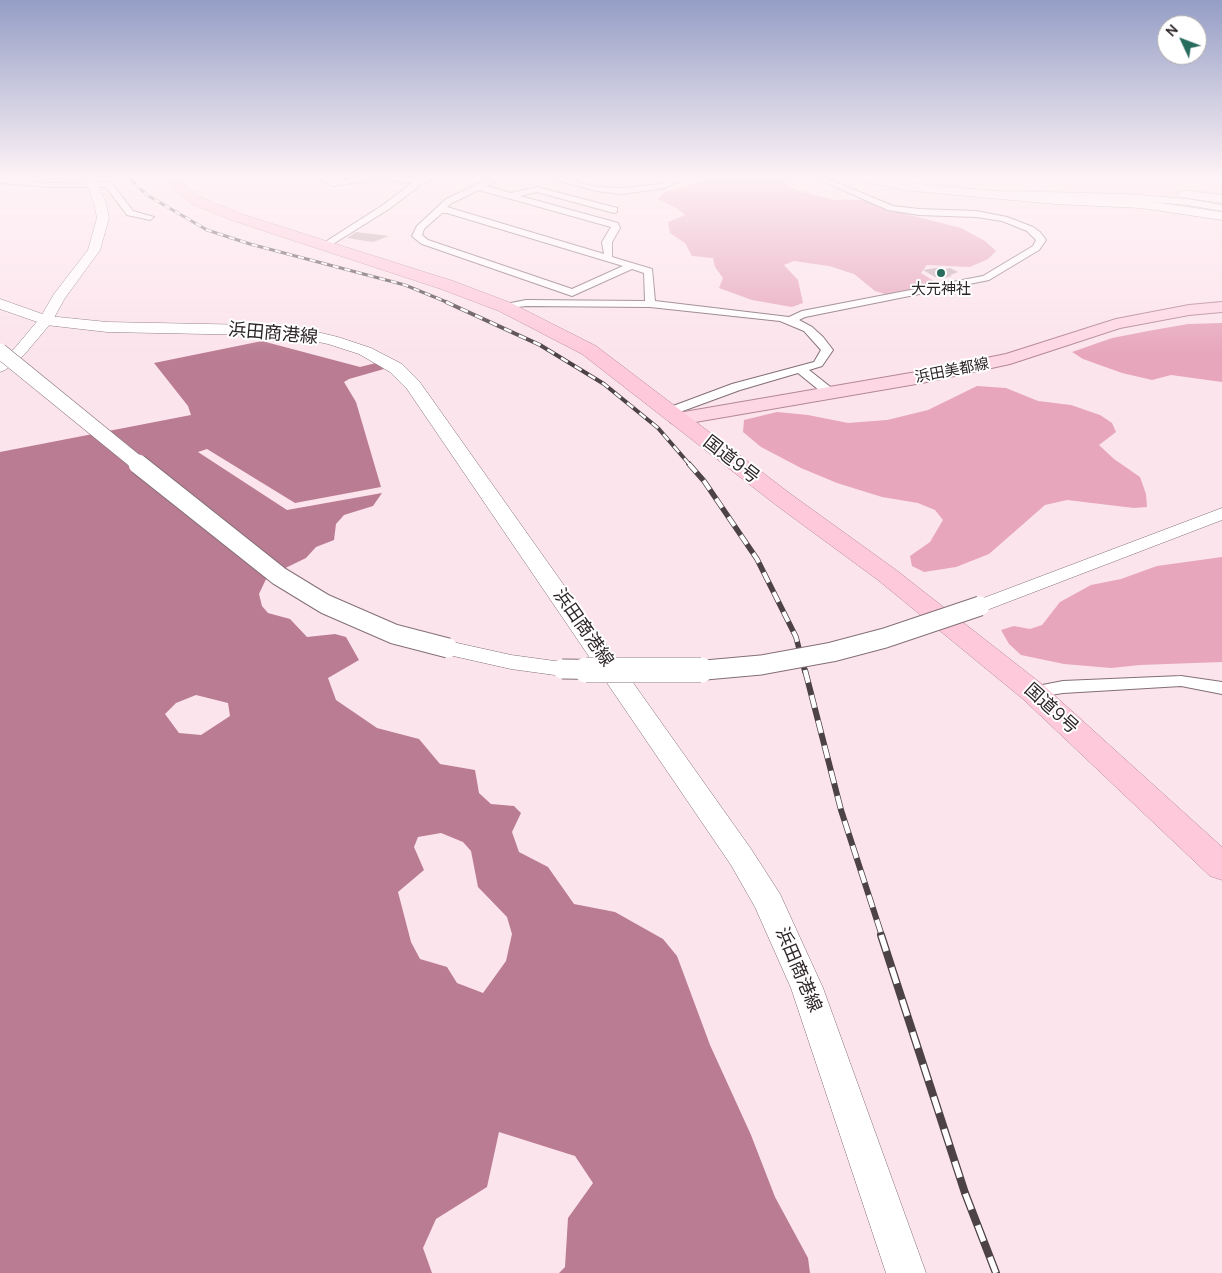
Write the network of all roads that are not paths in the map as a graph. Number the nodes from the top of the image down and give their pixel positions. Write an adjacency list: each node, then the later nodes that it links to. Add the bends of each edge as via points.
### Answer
1 (99, 235): 15 (street, via 94,250)
2 (292, 235): 8 (highway, 国道9号)
3 (342, 235): 8 (street)
4 (417, 235): 10 (street, via 425,242 572,293)
5 (531, 235): 9 (street)
6 (611, 235): 9 (street, via 607,242 609,255)
7 (1038, 235): 16 (street, via 1041,240 1036,248 986,278 802,314)
8 (325, 246): 13 (highway, 国道9号)
9 (605, 258): 10 (street)
10 (631, 266): 12 (street, via 649,272)
11 (0, 304): 15 (main road, 浜田商港線)
12 (650, 304): 13 (street, via 526,303); 16 (street)
13 (504, 307): 21 (highway, 国道9号, via 589,350)
14 (1222, 308): 20 (main road, 浜田美都線, via 1132,320 1010,359)
15 (46, 320): 18 (street, via 19,352); 26 (main road, 浜田商港線, via 106,327 300,333 365,351 396,368 413,385 741,857 769,903 808,988)
16 (791, 320): 19 (street, via 808,329 827,350 818,364)
17 (0, 351): 22 (street, bridge, via 279,576 325,604 394,634 511,662 562,669 685,671 761,665 832,652 980,606)
18 (0, 367)
19 (800, 369): 20 (street); 21 (street, via 736,387)
20 (829, 392): 21 (main road, 浜田美都線)
21 (673, 415): 24 (highway, 国道9号, via 887,575)
22 (1222, 514)
23 (1222, 688): 24 (street, via 1181,681 1063,687)
24 (1034, 692): 25 (highway, 国道9号)
25 (1222, 867)
26 (906, 1273)

